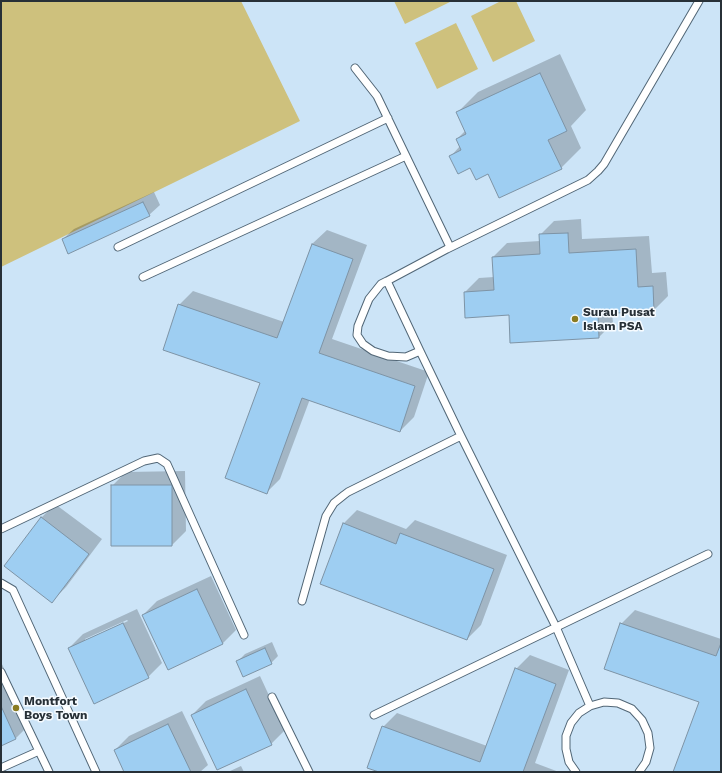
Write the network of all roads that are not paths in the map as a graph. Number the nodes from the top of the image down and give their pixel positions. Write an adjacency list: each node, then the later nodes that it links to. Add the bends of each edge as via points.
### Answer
1 (699, 1): 6 (lane, via 598,171 588,180)
2 (355, 68): 3 (lane, via 376,96)
3 (388, 118): 4 (lane); 5 (lane)
4 (406, 156): 6 (lane); 7 (lane)
5 (118, 247)
6 (450, 247): 8 (lane)
7 (143, 277)
8 (387, 281): 9 (lane); 9 (lane, via 381,284 369,299 357,335 363,344 373,351 388,356 406,357)
9 (420, 351): 10 (lane)
10 (461, 436): 14 (lane, via 344,494 334,503 326,516); 15 (lane)
11 (1, 529): 16 (lane, via 144,461 158,458 167,464)
12 (708, 554): 15 (lane)
13 (1, 583): 24 (lane, via 13,590)
14 (302, 601)
15 (556, 627): 19 (lane); 20 (lane)
16 (244, 635)
17 (1, 672): 21 (lane)
18 (272, 697): 25 (lane)
19 (590, 706): 26 (lane, via 570,723 566,736 569,762); 27 (lane, via 604,702 618,703 632,709 642,720 648,733 650,748 646,762)
20 (374, 715)
21 (39, 751): 22 (lane); 23 (lane)
22 (1, 768)
23 (49, 772)
24 (96, 772)
25 (309, 772)
26 (576, 772)
27 (639, 772)

